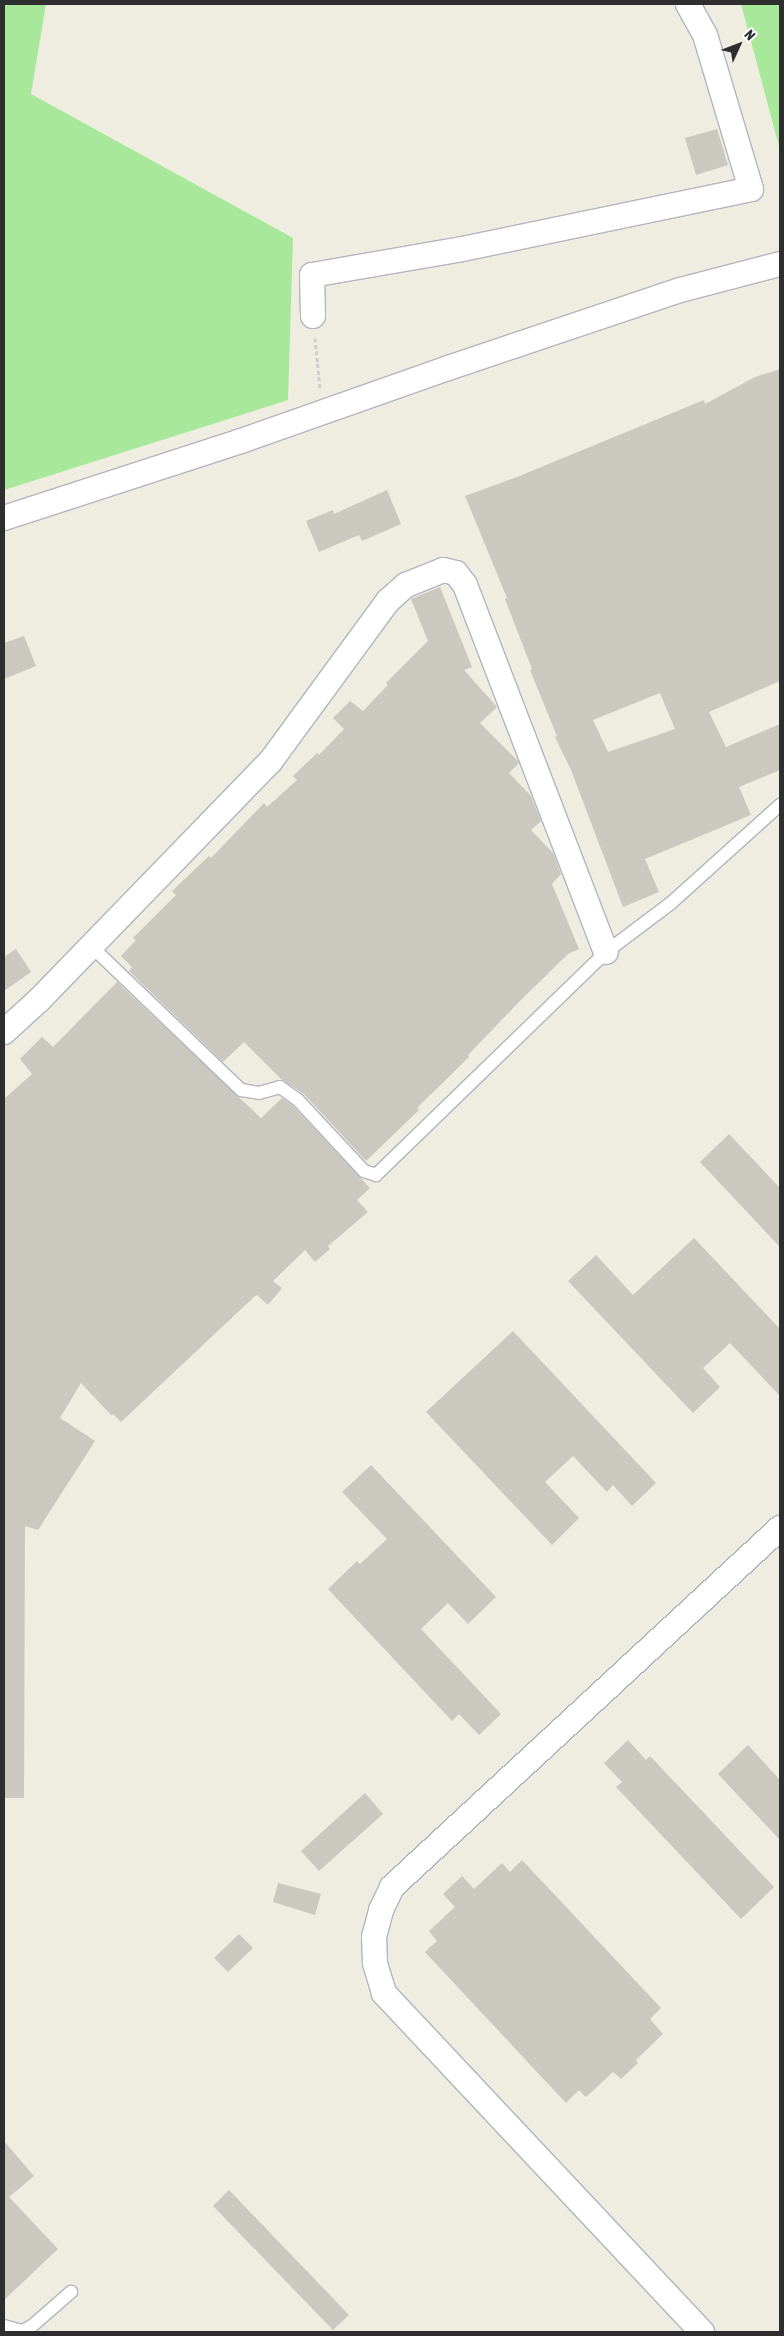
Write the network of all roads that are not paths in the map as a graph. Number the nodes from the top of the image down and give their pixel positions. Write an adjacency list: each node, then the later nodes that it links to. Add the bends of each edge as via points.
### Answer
1 (688, 4): 3 (street, via 705,35 751,189 472,247 312,275)
2 (780, 264): 4 (street, via 680,290 241,441)
3 (313, 316)
4 (4, 518)
5 (780, 804): 7 (lane, via 671,904)
6 (91, 946): 7 (lane, via 241,1090 258,1093 280,1088 298,1100 364,1171 376,1175); 7 (street, via 270,762 388,601 406,585 443,570 456,573 465,585); 8 (street)
7 (606, 952)
8 (4, 1032)
9 (780, 1528): 12 (street, via 392,1887 381,1910 374,1937 375,1963 384,1992)
10 (71, 2292): 11 (lane, via 32,2326 22,2331)
11 (4, 2326)
12 (702, 2332)

